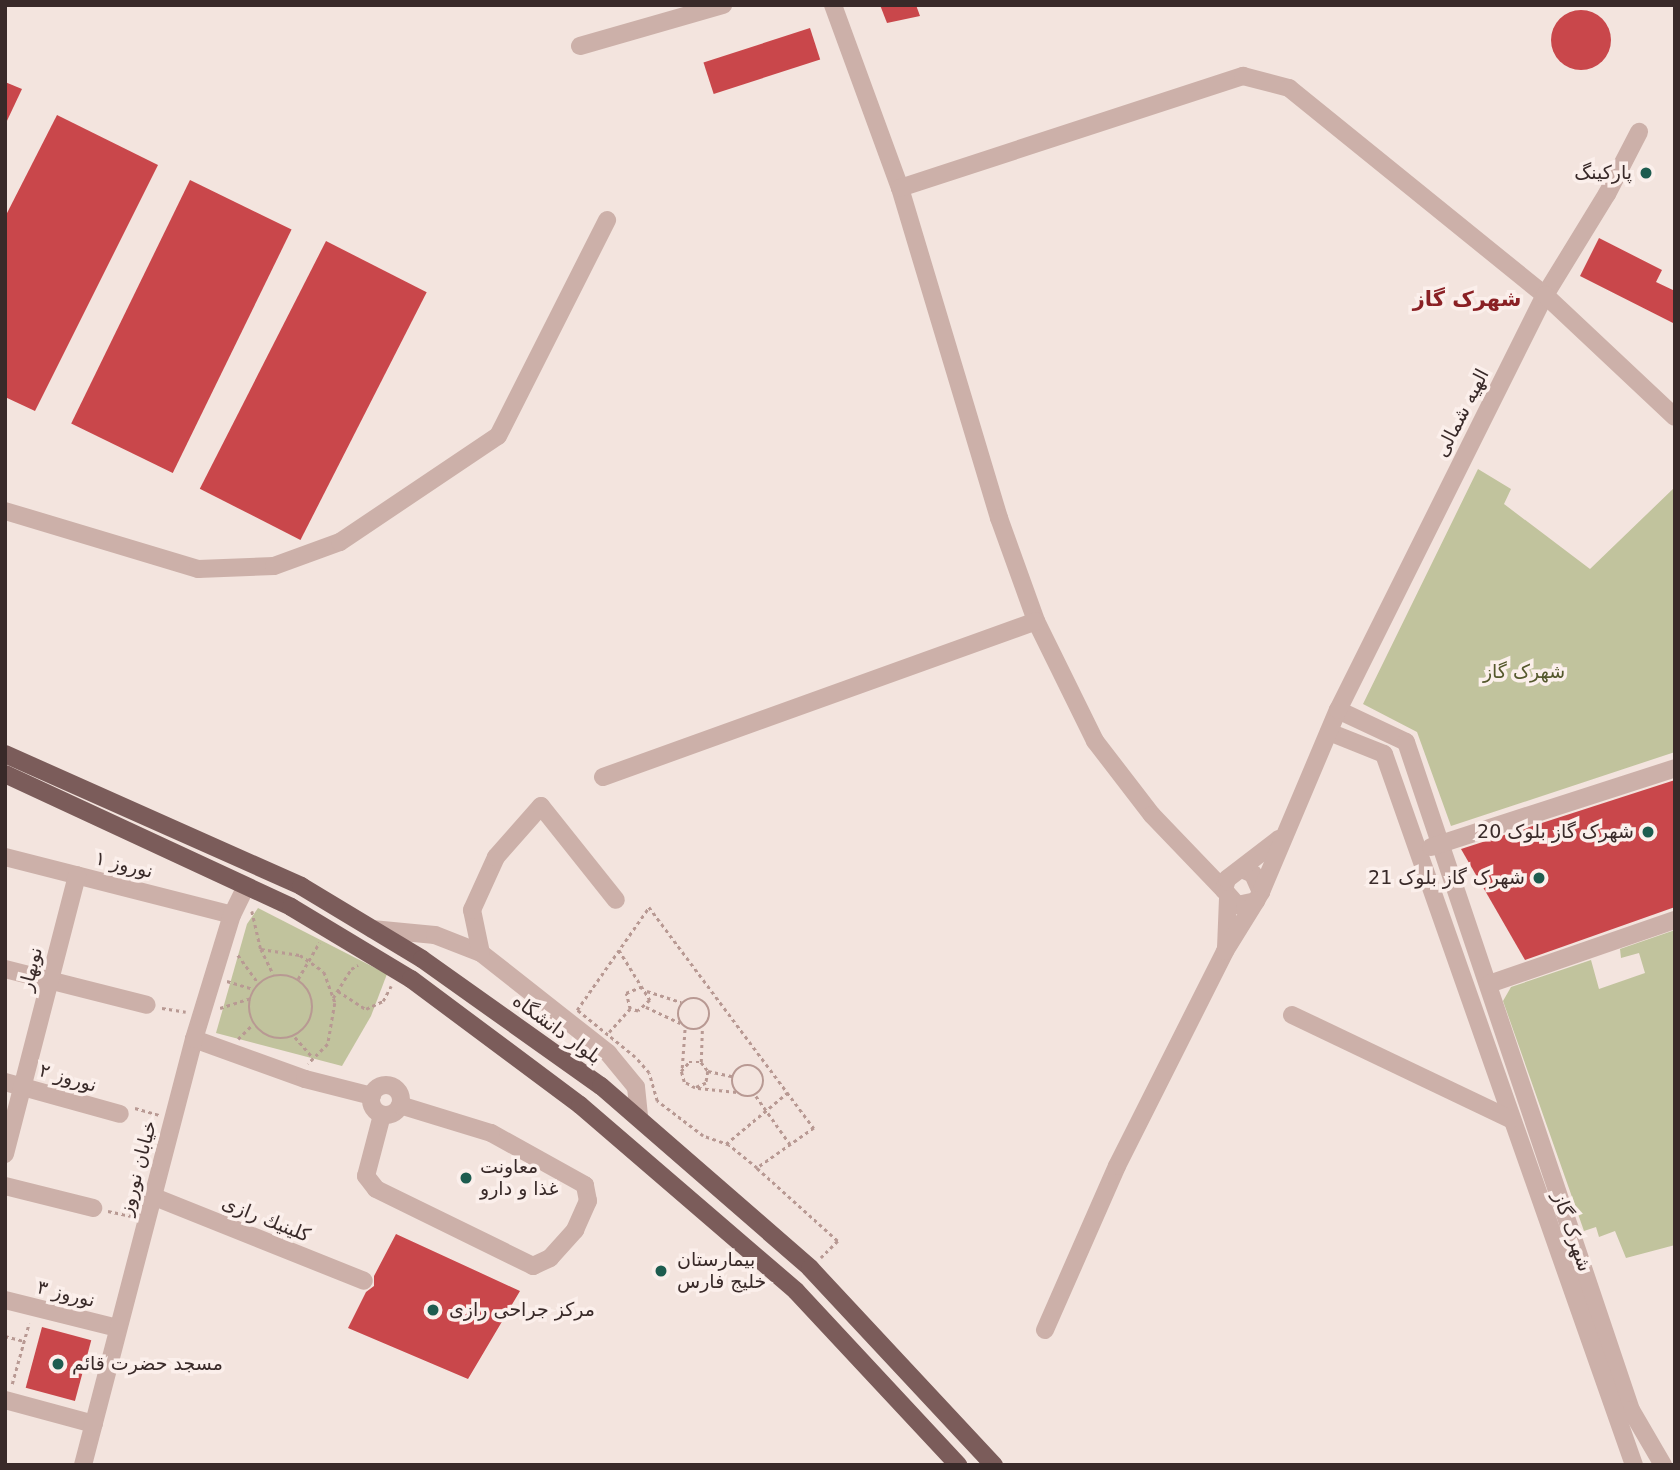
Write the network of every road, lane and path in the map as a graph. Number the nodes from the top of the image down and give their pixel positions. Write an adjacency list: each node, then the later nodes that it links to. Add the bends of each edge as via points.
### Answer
1 (723, 5): 3 (street)
2 (833, 5): 5 (street)
3 (580, 46)
4 (1639, 132): 7 (street, الهیه شمالی)
5 (900, 188): 7 (street, via 1243,76 1289,88); 10 (street, via 999,518)
6 (607, 220): 9 (street, via 498,436 340,542 274,566 198,569)
7 (1545, 295): 8 (street); 11 (street, الهیه شمالی)
8 (1675, 416)
9 (5, 512)
10 (1036, 621): 16 (street); 19 (street, via 1095,741 1152,815)
11 (1338, 710): 12 (street, الهیه شمالی); 18 (street, شهرک گاز, via 1406,742)
12 (1329, 732): 17 (street, الهیه شمالی); 20 (street, شهرک گاز, via 1384,754)
13 (5, 754): 31 (main road, بلوار دانشگاه, via 266,869)
14 (1675, 768): 18 (street)
15 (5, 774): 24 (main road)
16 (603, 777)
17 (1282, 836): 22 (street); 26 (street, الهیه شمالی)
18 (1441, 844): 20 (street); 46 (street, شهرک گاز)
19 (1187, 850): 22 (street); 25 (street)
20 (1418, 852): 84 (street, شهرک گاز)
21 (5, 857): 23 (street, نوروز ۱)
22 (1239, 871): 25 (street); 26 (street, via 1254,874)
23 (77, 875): 28 (street, نوروز ۱); 44 (street, نوبهار)
24 (246, 886): 28 (street, خیابان نوروز); 30 (main road); 33 (path)
25 (1226, 895): 26 (street, via 1237,905); 35 (street)
26 (1258, 897): 35 (street, الهیه شمالی)
27 (616, 900): 36 (street, via 541,806 496,857 472,910)
28 (232, 915): 32 (street, خیابان نوروز)
29 (1675, 920): 46 (street)
30 (327, 929): 37 (main road); 38 (path)
31 (372, 929): 36 (street, via 435,935); 82 (main road, بلوار دانشگاه, via 434,967)
32 (225, 936): 41 (street, خیابان نوروز); 45 (path)
33 (261, 949): 38 (path, via 300,955); 40 (path)
34 (619, 950): 47 (path); 51 (path, via 649,907); 63 (path, via 577,1010)
35 (1225, 951): 100 (street, via 1116,1166)
36 (481, 953): 63 (street)
37 (374, 957): 42 (main road); 49 (path, via 351,970)
38 (308, 961): 43 (path); 52 (path, via 324,972)
39 (5, 969): 44 (street)
40 (273, 975): 43 (path); 45 (path)
41 (212, 976): 48 (path); 62 (street, خیابان نوروز)
42 (405, 976): 49 (path, via 387,990 383,1001 366,1009); 106 (main road, via 580,1105 796,1291)
43 (298, 979): 61 (path, via 313,1002 312,1016)
44 (50, 980): 55 (street); 72 (street, نوبهار)
45 (258, 984): 48 (path)
46 (1489, 984): 97 (street, شهرک گاز)
47 (640, 987): 50 (path); 57 (path, via 626,993)
48 (254, 989): 61 (path, via 248,1011 253,1024 271,1038)
49 (338, 991): 52 (path)
50 (648, 991): 54 (path); 56 (path)
51 (713, 993): 53 (path); 66 (path)
52 (333, 998): 64 (path, via 328,1044)
53 (703, 1000): 54 (path); 60 (path, via 710,1009)
54 (682, 1002): 59 (path, via 678,1013)
55 (148, 1005)
56 (646, 1007): 57 (path); 59 (path)
57 (630, 1009): 63 (path)
58 (1292, 1015): 84 (street)
59 (683, 1025): 60 (path); 67 (path)
60 (702, 1028): 65 (path)
61 (295, 1037): 64 (path)
62 (194, 1039): 70 (street); 83 (street, خیابان نوروز)
63 (603, 1039): 82 (street, via 636,1087); 85 (path, via 649,1073 657,1101 703,1136)
64 (314, 1059): 70 (path)
65 (701, 1062): 67 (path, via 689,1062); 68 (path)
66 (770, 1070): 69 (path); 75 (path)
67 (681, 1071): 73 (path, via 684,1082)
68 (708, 1071): 71 (path); 73 (path, via 706,1083)
69 (763, 1073): 71 (path, via 753,1065 741,1066); 76 (path, via 764,1086)
70 (294, 1075): 77 (street)
71 (732, 1076): 74 (path)
72 (14, 1085): 80 (street, نوروز ۲); 87 (street, نوبهار)
73 (695, 1088): 74 (path)
74 (738, 1092): 76 (path)
75 (787, 1093): 79 (path); 86 (path, via 814,1128)
76 (756, 1096): 79 (path)
77 (372, 1097): 78 (street, via 388,1086 397,1091); 81 (street, via 373,1108)
78 (400, 1105): 81 (street, via 394,1113); 81 (street, via 491,1133 585,1185 588,1201 576,1230 550,1258 533,1266 376,1189 366,1176)
79 (765, 1110): 85 (path); 86 (path)
80 (120, 1114): 83 (path, via 127,1105)
81 (383, 1115)
82 (639, 1118): 93 (main road, بلوار دانشگاه)
83 (172, 1119): 90 (street, خیابان نوروز)
84 (1510, 1119): 98 (street, شهرک گاز)
85 (726, 1144): 88 (path)
86 (790, 1145): 88 (path)
87 (5, 1154)
88 (757, 1168): 93 (path, via 838,1241)
89 (5, 1186): 91 (street)
90 (152, 1196): 92 (street, خیابان نوروز); 94 (street, كلينيك رازی)
91 (93, 1208): 92 (path)
92 (146, 1219): 99 (street, خیابان نوروز)
93 (810, 1268): 107 (main road, بلوار دانشگاه)
94 (364, 1281)
95 (5, 1300): 96 (street, نوروز ۳)
96 (33, 1307): 99 (street, نوروز ۳); 102 (path)
97 (1596, 1307): 98 (street); 109 (street, شهرک گاز, via 1631,1410)
98 (1577, 1312): 108 (street, شهرک گاز)
99 (117, 1328): 104 (street, خیابان نوروز)
100 (1045, 1329)
101 (5, 1336): 102 (path)
102 (24, 1341): 103 (path)
103 (6, 1400): 104 (street)
104 (94, 1424): 105 (street, خیابان نوروز)
105 (84, 1464)
106 (957, 1465)
107 (995, 1465)
108 (1634, 1465)
109 (1663, 1465)

